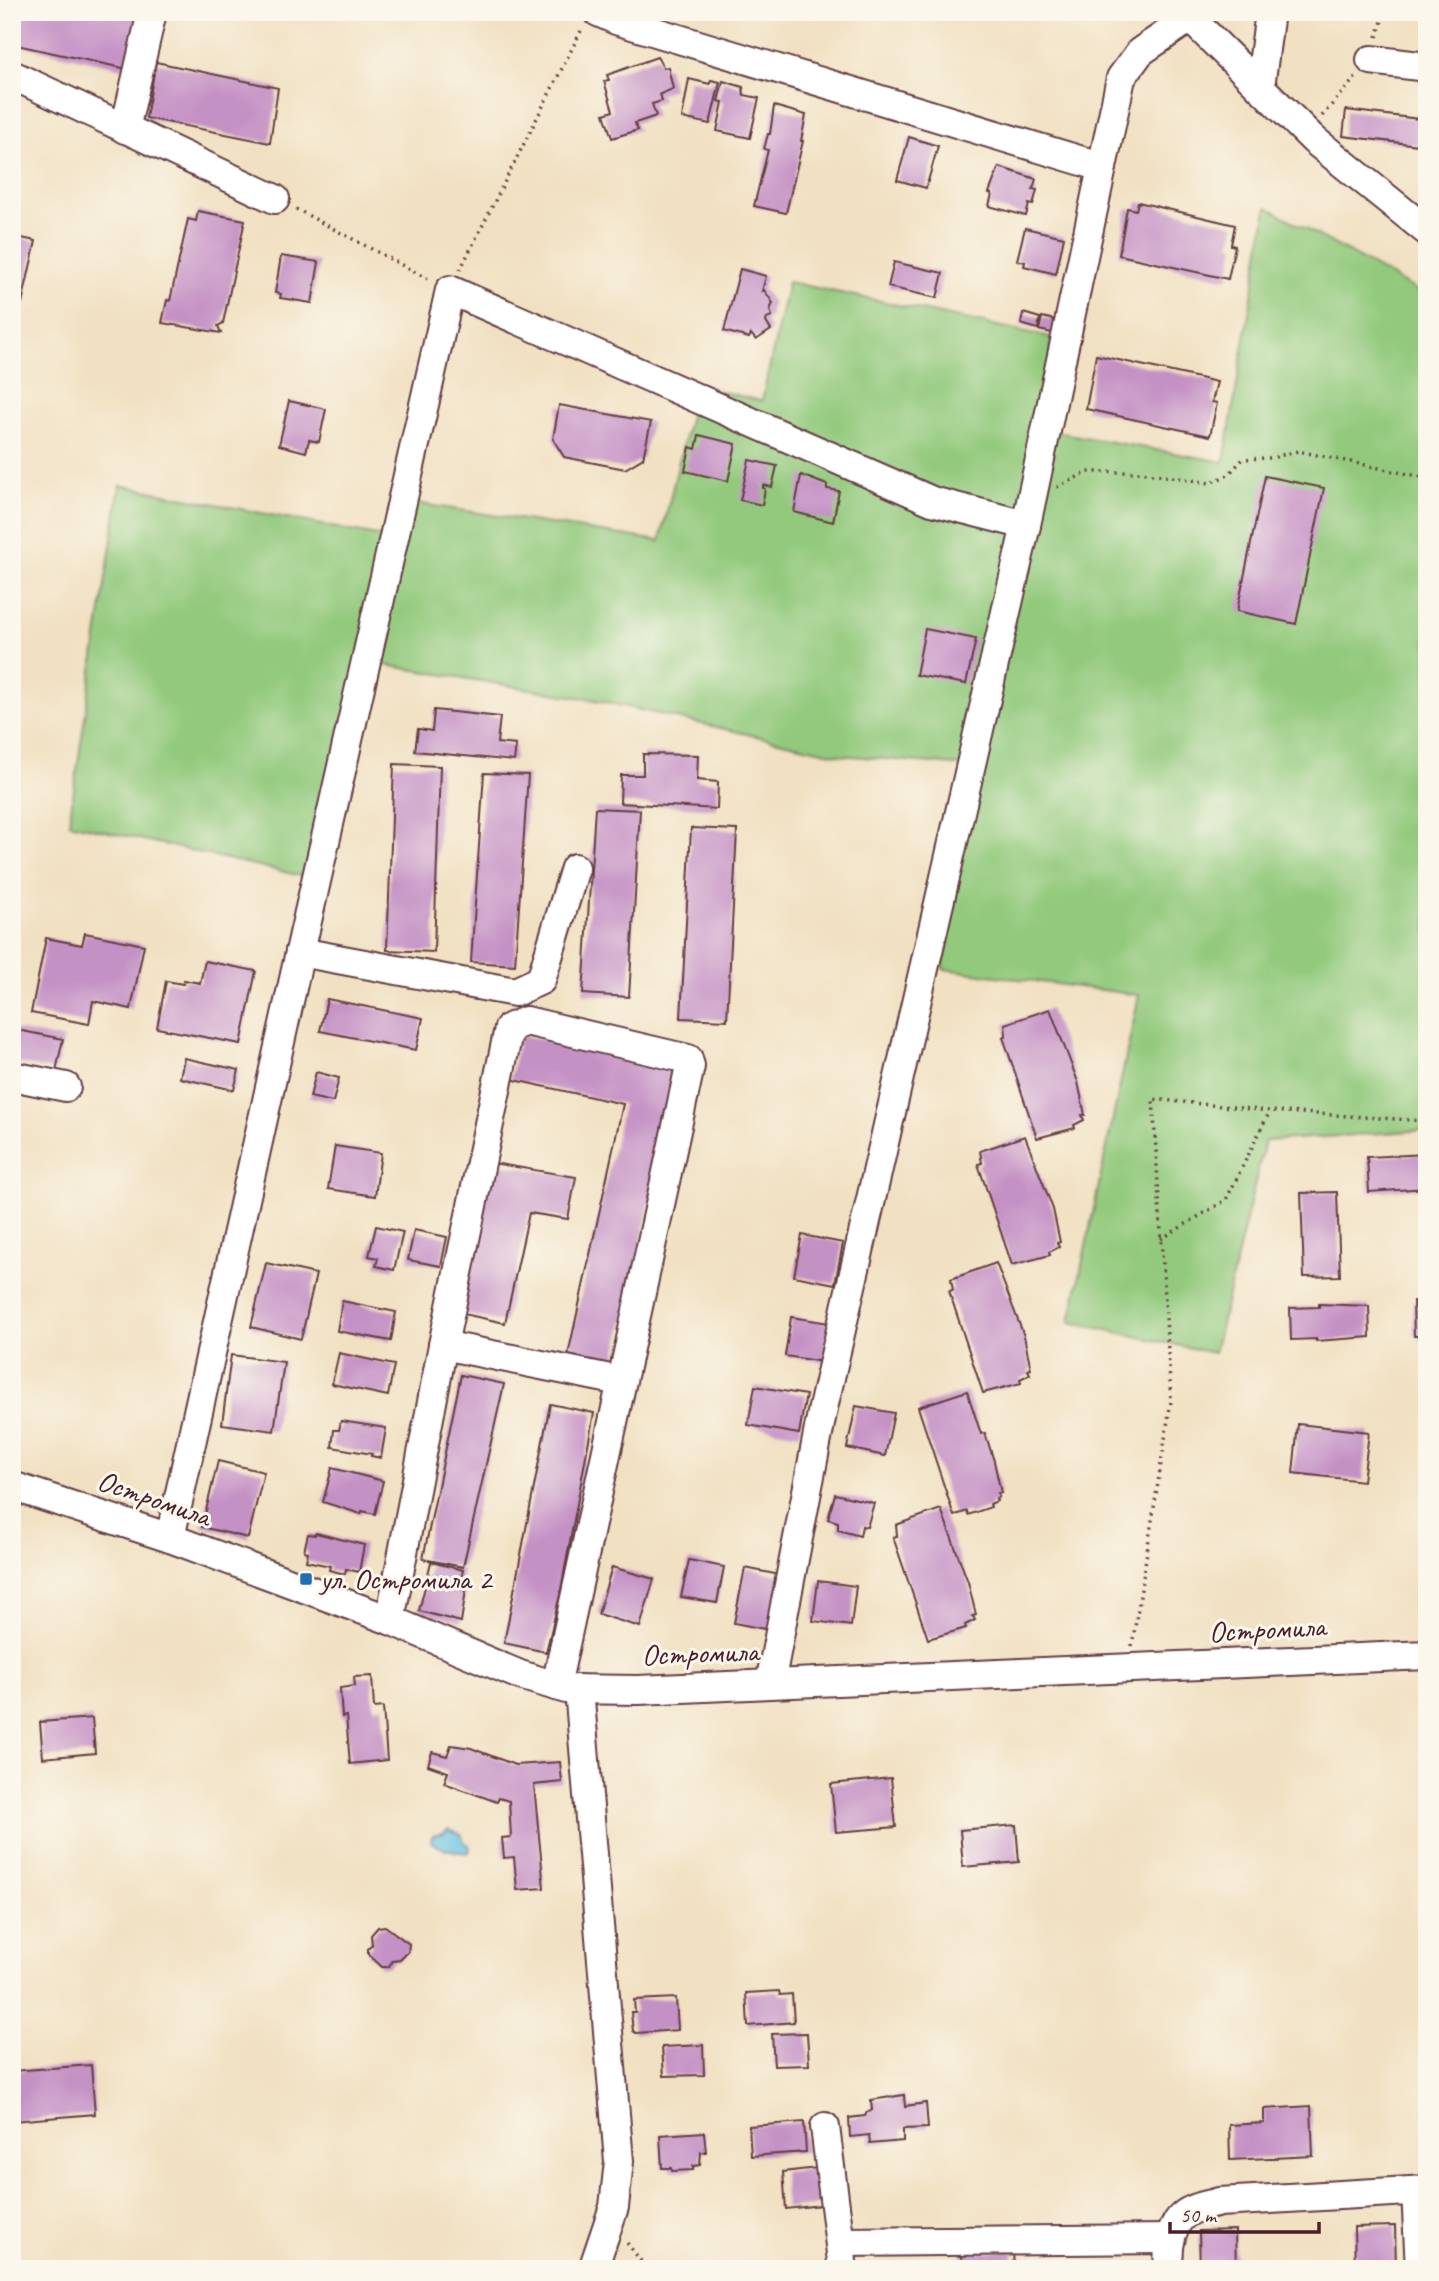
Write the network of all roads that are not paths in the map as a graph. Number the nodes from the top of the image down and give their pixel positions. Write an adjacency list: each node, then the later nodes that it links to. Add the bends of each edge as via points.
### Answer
1 (152, 12): 9 (street)
2 (1270, 12): 8 (street)
3 (1187, 15): 8 (street); 10 (street, via 1140,52 1121,78)
4 (591, 18): 10 (street, via 629,24)
5 (1371, 60): 6 (street)
6 (1427, 67)
7 (12, 75): 9 (street)
8 (1260, 87): 12 (street, via 1307,133)
9 (125, 129): 11 (street)
10 (1102, 167): 13 (street)
11 (275, 199)
12 (1427, 231)
13 (1026, 525): 15 (street, via 932,501 450,290); 24 (street, via 823,1408)
14 (575, 868): 15 (street, via 541,980 516,992)
15 (300, 952): 21 (street)
16 (12, 1076): 17 (street)
17 (66, 1087)
18 (443, 1345): 19 (street); 19 (street, via 509,1028 526,1021 688,1059 690,1066); 22 (street)
19 (620, 1381): 25 (street)
20 (16, 1491): 21 (street, Остромила)
21 (170, 1538): 22 (street, Остромила)
22 (390, 1620): 25 (street, Остромила, via 520,1675)
23 (1427, 1655): 24 (street, Остромила)
24 (770, 1684): 25 (street, Остромила, via 638,1690)
25 (568, 1687): 30 (street, via 618,2161 614,2207)
26 (825, 2127): 29 (street)
27 (1422, 2191): 28 (street, via 1219,2202 1190,2210 1177,2221); 32 (street)
28 (1170, 2239): 29 (street); 31 (street)
29 (841, 2255)
30 (593, 2269)
31 (1168, 2269)
32 (1420, 2269)

